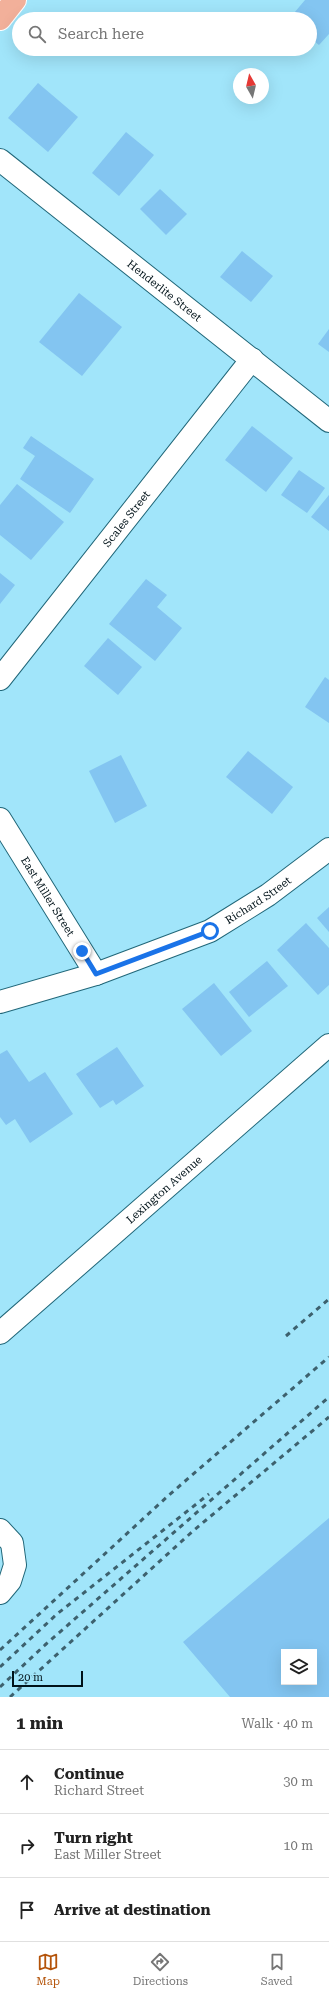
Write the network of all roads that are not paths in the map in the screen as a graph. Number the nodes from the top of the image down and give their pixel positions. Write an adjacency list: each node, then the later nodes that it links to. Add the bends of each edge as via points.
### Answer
1 (15, 0): 2 (main road)
2 (0, 19)
3 (0, 160): 4 (street, Henderlite Street)
4 (252, 359): 5 (street, Henderlite Street); 6 (street, Scales Street)
5 (329, 422)
6 (0, 679)
7 (0, 819): 9 (street, East Miller Street)
8 (329, 849): 9 (street, Richard Street, via 268,895 210,931)
9 (96, 974): 10 (street, Richard Street)
10 (0, 1002)
11 (329, 1046): 12 (street, Lexington Avenue)
12 (0, 1333)
13 (0, 1530): 14 (street, via 12,1543 15,1565 10,1581)
14 (0, 1593)

